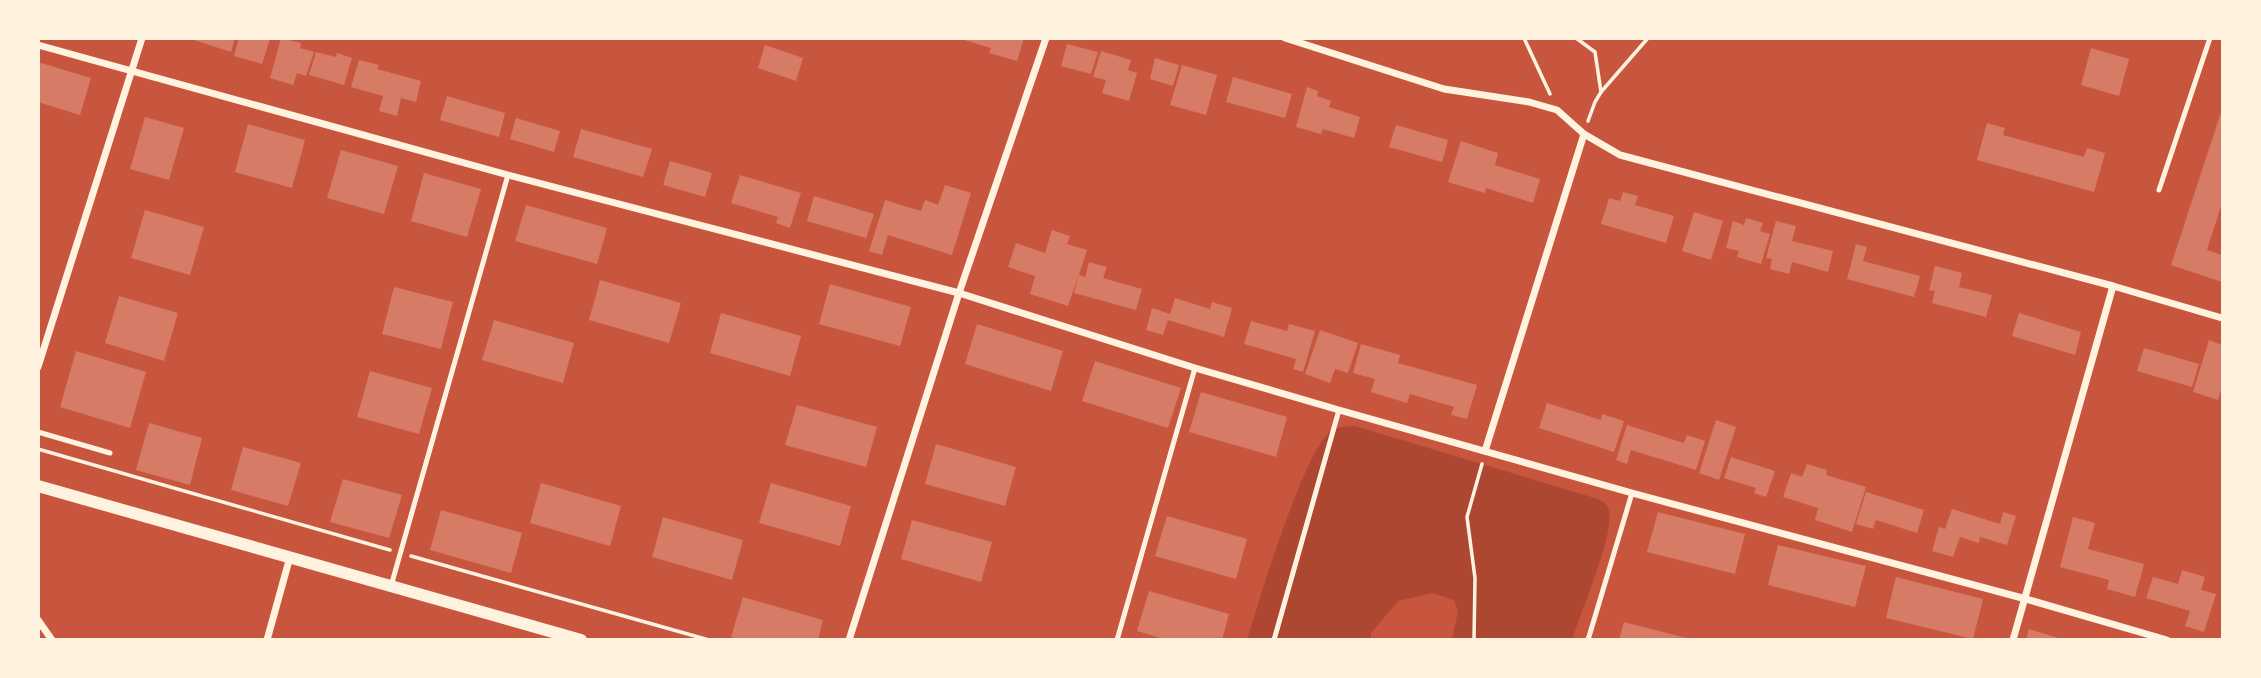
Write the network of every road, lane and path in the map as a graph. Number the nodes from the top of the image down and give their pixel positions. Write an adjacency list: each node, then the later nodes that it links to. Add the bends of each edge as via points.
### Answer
1 (142, 38): 9 (street)
2 (1046, 38): 16 (street)
3 (1285, 38): 11 (street, via 1444,89)
4 (1524, 38): 11 (path)
5 (1576, 38): 10 (path, via 1595,52)
6 (1648, 38): 10 (path)
7 (2210, 38): 14 (lane)
8 (38, 45): 9 (street)
9 (132, 72): 13 (street); 18 (street)
10 (1601, 92): 12 (path)
11 (1557, 110): 12 (street)
12 (1584, 134): 15 (street, via 1620,155); 23 (street)
13 (508, 175): 16 (street); 30 (lane)
14 (2159, 190)
15 (2113, 286): 17 (street); 31 (street)
16 (959, 293): 19 (street); 38 (street)
17 (2222, 318)
18 (38, 367)
19 (1195, 368): 20 (street); 39 (lane)
20 (1339, 410): 23 (street); 40 (lane)
21 (38, 432): 24 (lane)
22 (38, 449): 27 (path)
23 (1485, 451): 26 (street); 41 (path, via 1467,517 1475,578)
24 (110, 453)
25 (38, 486): 28 (street)
26 (1632, 493): 31 (street); 42 (lane)
27 (390, 550)
28 (290, 557): 30 (street); 35 (street)
29 (416, 558): 37 (path)
30 (391, 586): 33 (street)
31 (2026, 599): 43 (street); 44 (street)
32 (38, 620): 34 (street)
33 (553, 636): 36 (street)
34 (52, 639)
35 (267, 639)
36 (581, 639)
37 (709, 639)
38 (849, 639)
39 (1117, 639)
40 (1274, 639)
41 (1474, 639)
42 (1588, 639)
43 (2013, 639)
44 (2167, 639)

